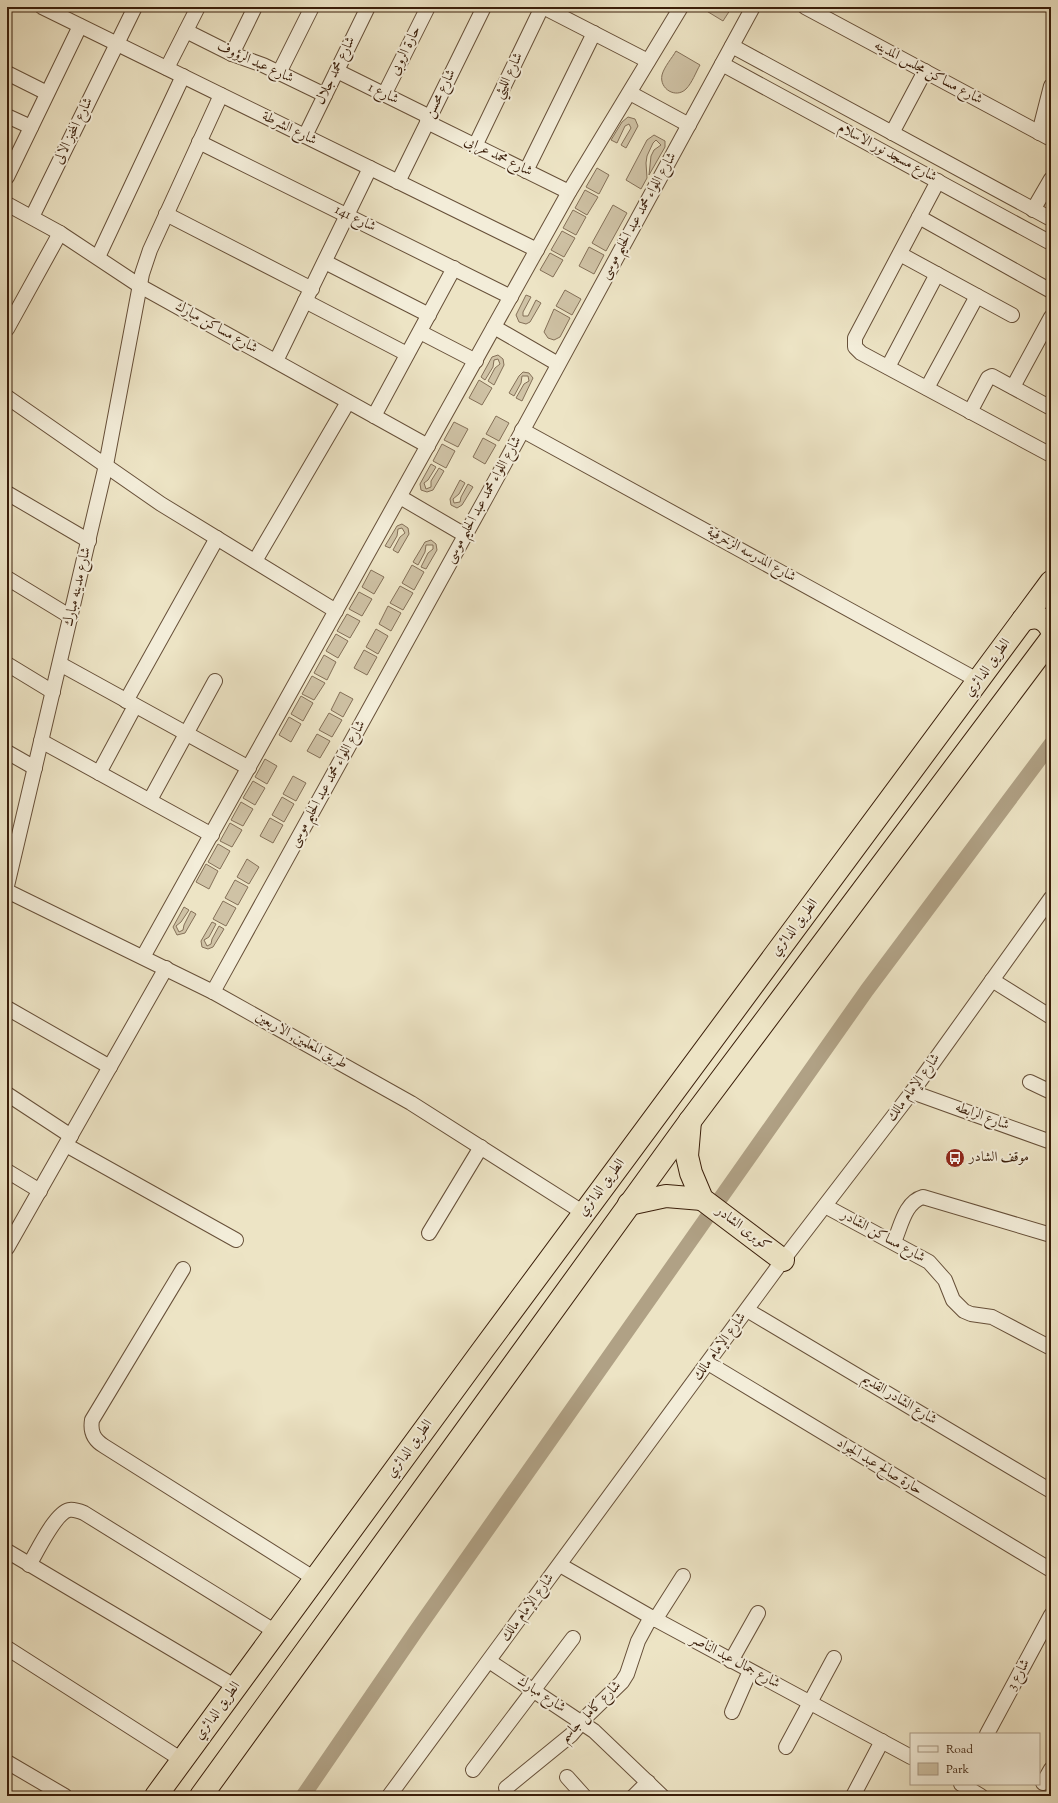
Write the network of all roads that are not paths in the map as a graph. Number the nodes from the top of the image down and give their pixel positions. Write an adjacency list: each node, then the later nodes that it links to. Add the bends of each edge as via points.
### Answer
1 (42, 7): 13 (street, شارع الشرطة)
2 (134, 7): 16 (street, شارع المخبز الالى)
3 (198, 7): 14 (street)
4 (255, 7): 18 (street)
5 (312, 7): 25 (street)
6 (368, 7): 22 (street, شارع محمد جلال)
7 (428, 7): 30 (street, حارة الروبى)
8 (484, 7): 34 (street, شارع محسن)
9 (542, 7): 15 (street); 41 (street, شارع الليثي)
10 (753, 7): 17 (street, شارع اللواء محمد عبد الحليم موسى)
11 (805, 7): 23 (street, شارع مساكن مجلس المدينه)
12 (679, 8): 19 (street)
13 (80, 26): 16 (street, شارع الشرطة); 28 (street)
14 (186, 31): 18 (street, شارع عبد الرؤوف); 21 (street)
15 (594, 33): 19 (street); 43 (street)
16 (116, 44): 21 (street, شارع الشرطة); 54 (street, شارع المخبز الالى)
17 (732, 46): 20 (street, شارع اللواء محمد عبد الحليم موسى); 37 (street, شارع مسجد نور الاسلام)
18 (232, 54): 25 (street, شارع عبد الرؤوف)
19 (648, 61): 29 (street)
20 (722, 64): 35 (street, شارع اللواء محمد عبد الحليم موسى); 46 (street, شارع مسجد نور الاسلام)
21 (167, 68): 26 (street, شارع الشرطة)
22 (337, 71): 30 (street, شارع 1); 32 (street, شارع محمد جلال)
23 (925, 71): 37 (street); 39 (street, شارع مساكن مجلس المدينه)
24 (7, 73): 28 (street)
25 (279, 73): 32 (street, شارع عبد الرؤوف)
26 (182, 76): 31 (street, شارع الشرطة); 60 (street)
27 (1051, 86): 39 (street)
28 (47, 93): 36 (street)
29 (630, 93): 35 (street); 48 (street)
30 (384, 94): 34 (street, شارع 1)
31 (221, 95): 38 (street, شارع الشرطة); 40 (street, شارع مدينه مبارك)
32 (325, 95): 38 (street, شارع محمد جلال)
33 (7, 116): 36 (street)
34 (429, 119): 41 (street, شارع محمد عرابى); 47 (street, شارع محسن)
35 (689, 125): 78 (street, شارع اللواء محمد عبد الحليم موسى)
36 (31, 127): 44 (street)
37 (892, 133): 50 (street, شارع مسجد نور الاسلام)
38 (305, 136): 42 (street, شارع الشرطة)
39 (1045, 136)
40 (199, 142): 51 (street, شارع مدينه مبارك); 52 (street, شارع 141)
41 (475, 146): 43 (street, شارع محمد عرابى)
42 (370, 168): 47 (street, شارع الشرطة); 52 (street)
43 (526, 171): 48 (street, شارع محمد عرابى)
44 (7, 177)
45 (1051, 179): 50 (street)
46 (938, 181): 53 (street); 57 (street, شارع مسجد نور الاسلام)
47 (398, 182): 58 (street, شارع الشرطة)
48 (569, 192): 58 (street)
49 (7, 204): 54 (street, شارع مساكن مبارك)
50 (1034, 210): 55 (street, شارع مسجد نور الاسلام)
51 (166, 214): 64 (street, شارع مدينه مبارك, via 147,256); 66 (street)
52 (347, 216): 61 (street); 62 (street, شارع 141)
53 (919, 217): 59 (street); 65 (street)
54 (32, 218): 56 (street, شارع مساكن مبارك)
55 (1051, 219)
56 (60, 233): 60 (street, شارع مساكن مبارك); 72 (street)
57 (1051, 243)
58 (537, 250): 68 (street)
59 (900, 254): 63 (street); 79 (street, via 854,342 857,351)
60 (98, 257): 64 (street, شارع مساكن مبارك)
61 (325, 262): 66 (street); 69 (street)
62 (454, 268): 68 (street, شارع 141); 69 (street)
63 (937, 274): 67 (street); 79 (street)
64 (140, 286): 76 (street, شارع مساكن مبارك); 90 (street, شارع مدينه مبارك)
65 (1051, 291)
66 (308, 295): 75 (street); 76 (street)
67 (977, 296): 70 (street); 81 (street)
68 (511, 297): 73 (street)
69 (429, 315): 74 (street)
70 (1012, 315)
71 (1051, 316): 80 (street)
72 (9, 321)
73 (494, 327): 77 (street); 78 (street)
74 (420, 332): 75 (street); 77 (street)
75 (408, 354): 86 (street)
76 (276, 361): 83 (street, شارع مساكن مبارك)
77 (476, 361): 88 (street)
78 (558, 364): 87 (street, شارع اللواء محمد عبد الحليم موسى)
79 (888, 367): 81 (street)
80 (1013, 387): 84 (street); 85 (street, via 993,376 989,377)
81 (927, 388): 85 (street)
82 (7, 397): 90 (street)
83 (348, 402): 86 (street, شارع مساكن مبارك); 96 (street)
84 (1051, 408)
85 (970, 412): 89 (street)
86 (374, 416): 88 (street, شارع مساكن مبارك)
87 (522, 430): 93 (street, شارع اللواء محمد عبد الحليم موسى); 107 (street, شارع المدرسه الزخرفية)
88 (428, 446): 92 (street)
89 (1051, 455)
90 (106, 465): 94 (street, via 161,504); 95 (street, شارع مدينه مبارك)
91 (7, 493): 95 (street)
92 (400, 497): 93 (street); 99 (street)
93 (465, 535): 124 (street, شارع اللواء محمد عبد الحليم موسى)
94 (217, 538): 96 (street); 109 (street)
95 (89, 541): 100 (street, شارع مدينه مبارك)
96 (255, 561): 99 (street)
97 (7, 578): 100 (street)
98 (1051, 582): 101 (highway, الطريق الدائري)
99 (336, 611): 114 (street)
100 (71, 617): 105 (street, شارع مدينه مبارك)
101 (1023, 620): 102 (highway, via 1037,617 1044,620); 107 (highway, الطريق الدائري)
102 (1051, 629)
103 (1051, 639): 132 (highway)
104 (7, 664): 108 (street)
105 (60, 664): 108 (street, شارع مدينه مبارك); 109 (street)
106 (215, 681): 110 (street)
107 (979, 681): 141 (highway, الطريق الدائري)
108 (53, 692): 111 (street, شارع مدينه مبارك)
109 (131, 703): 110 (street); 115 (street)
110 (186, 734): 114 (street); 116 (street)
111 (41, 741): 113 (street, شارع مدينه مبارك); 115 (street)
112 (7, 752): 113 (street)
113 (35, 768): 118 (street, شارع مدينه مبارك)
114 (249, 768): 117 (street)
115 (99, 773): 116 (street)
116 (150, 800): 117 (street)
117 (212, 834): 121 (street)
118 (7, 886)
119 (7, 891): 121 (street, طريق المعلمين, الاربعين)
120 (1051, 898): 123 (street, شارع الإمام مالك)
121 (143, 957): 122 (street, طريق المعلمين, الاربعين)
122 (166, 968): 124 (street, طريق المعلمين, الاربعين); 127 (street)
123 (992, 980): 126 (street); 129 (street, شارع الإمام مالك)
124 (213, 992): 135 (street, طريق المعلمين, الاربعين, via 411,1103)
125 (7, 1008): 127 (street)
126 (1051, 1018)
127 (110, 1067): 133 (street)
128 (1030, 1082): 130 (street)
129 (912, 1092): 134 (street, شارع الرابطه); 140 (street, شارع الإمام مالك)
130 (1051, 1092)
131 (7, 1094): 133 (street)
132 (690, 1121): 138 (highway, كوبرى الشادر, via 687,1156); 139 (highway)
133 (68, 1140): 137 (street); 144 (street)
134 (1051, 1142)
135 (481, 1147): 141 (street, طريق المعلمين, الاربعين); 142 (street)
136 (7, 1171): 137 (street)
137 (40, 1191): 146 (street)
138 (702, 1198): 139 (highway, كوبرى الشادر, via 666,1196); 147 (highway, كوبرى الشادر)
139 (629, 1204): 188 (highway)
140 (825, 1206): 145 (street, شارع مساكن الشادر); 147 (street, شارع الإمام مالك)
141 (584, 1214): 158 (highway, الطريق الدائري)
142 (429, 1233)
143 (1051, 1235): 145 (street, via 924,1197 915,1200 909,1206)
144 (236, 1240)
145 (894, 1242): 150 (street, شارع مساكن الشادر, via 923,1258 935,1268 945,1280 953,1300 964,1311 992,1317)
146 (7, 1248)
147 (784, 1260): 149 (street, شارع الإمام مالك)
148 (183, 1269): 158 (street, via 92,1420 92,1433 104,1446)
149 (747, 1310): 151 (street, شارع الإمام مالك); 152 (street, شارع الشادر القديم)
150 (1051, 1348)
151 (708, 1363): 155 (street, شارع الإمام مالك); 156 (street, حارة صالح عبد الجواد)
152 (1051, 1491)
153 (7, 1551): 154 (street)
154 (29, 1565): 162 (street, via 57,1518 65,1512 75,1510 84,1513); 169 (street)
155 (560, 1565): 161 (street, شارع جمال عبد الناصر); 166 (street, شارع الإمام مالك)
156 (1051, 1570)
157 (683, 1576): 161 (street, شارع كامل جاسم)
158 (315, 1579): 162 (highway, الطريق الدائري)
159 (758, 1613): 167 (street)
160 (1051, 1615): 174 (street, شارع 3)
161 (653, 1618): 167 (street, شارع جمال عبد الناصر); 173 (street, شارع كامل جاسم, via 638,1641 622,1682)
162 (276, 1632): 169 (highway, الطريق الدائري)
163 (573, 1638): 170 (street)
164 (7, 1648): 178 (street)
165 (834, 1658): 171 (street)
166 (489, 1661): 170 (street, شارع مبارك); 189 (street, شارع الإمام مالك)
167 (731, 1661): 168 (street, شارع جمال عبد الناصر)
168 (750, 1671): 171 (street, شارع جمال عبد الناصر); 172 (street)
169 (236, 1687): 178 (highway, الطريق الدائري)
170 (534, 1690): 173 (street, شارع مبارك); 181 (street)
171 (810, 1702): 175 (street, شارع جمال عبد الناصر); 176 (street)
172 (732, 1712)
173 (582, 1723): 183 (street, شارع مبارك); 185 (street, شارع كامل جاسم)
174 (988, 1733)
175 (882, 1741): 177 (street, شارع جمال عبد الناصر); 193 (street)
176 (786, 1747)
177 (910, 1756)
178 (182, 1760): 187 (highway, الطريق الدائري)
179 (7, 1762): 186 (street)
180 (1051, 1769): 184 (street)
181 (473, 1770)
182 (567, 1777): 190 (street)
183 (648, 1782): 191 (street); 192 (street, شارع مبارك)
184 (1044, 1783)
185 (506, 1788)
186 (65, 1796)
187 (156, 1796)
188 (201, 1796)
189 (389, 1796)
190 (584, 1796)
191 (634, 1796)
192 (662, 1796)
193 (853, 1796)

